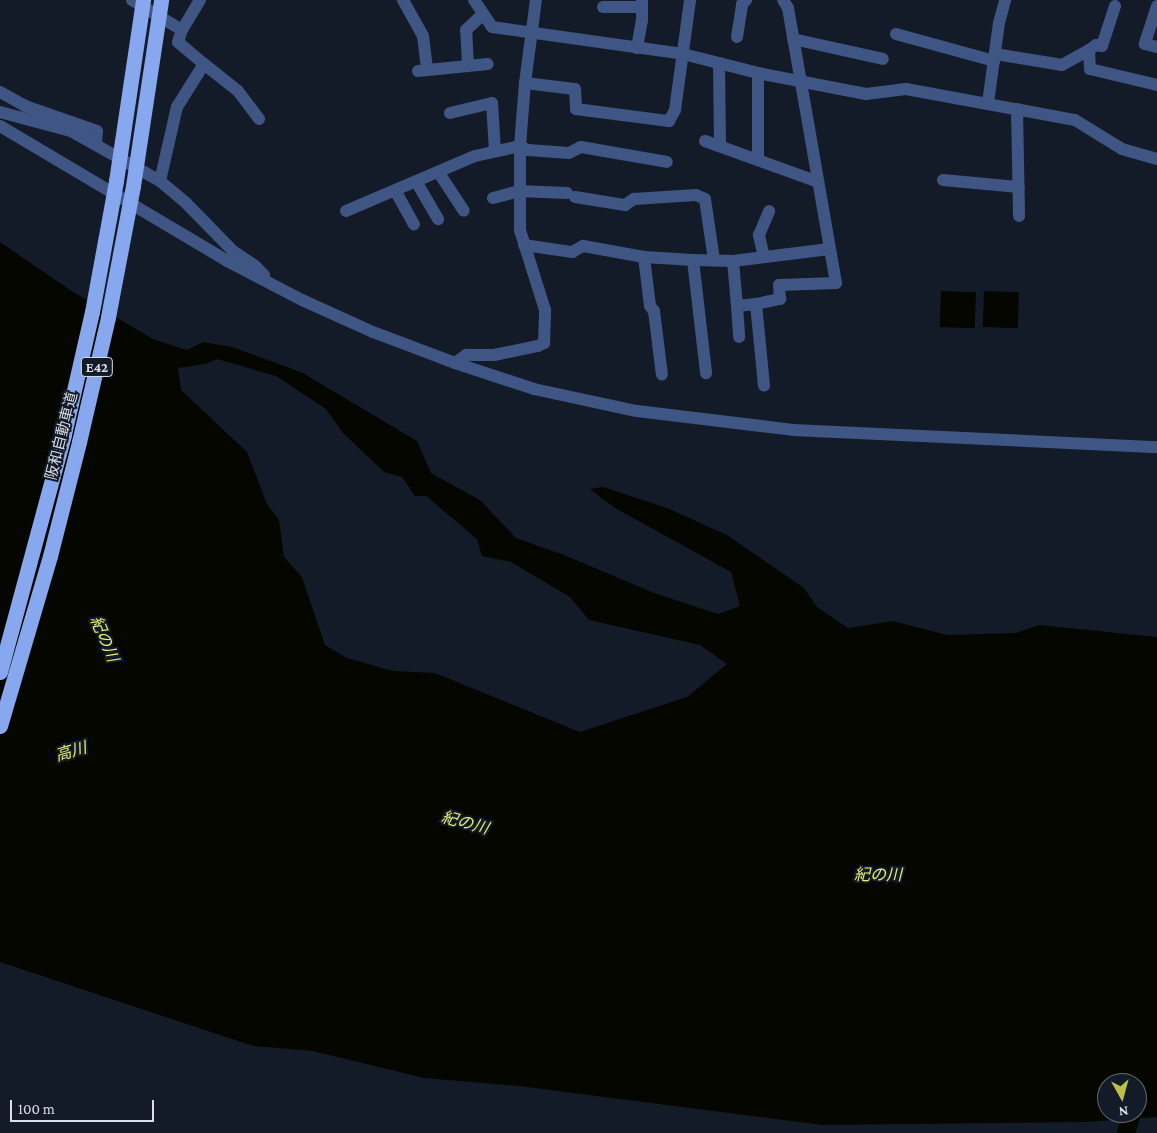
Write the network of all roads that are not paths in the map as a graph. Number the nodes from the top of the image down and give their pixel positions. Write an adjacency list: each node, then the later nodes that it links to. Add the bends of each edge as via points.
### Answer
1 (132, 0): 17 (street)
2 (143, 0): 82 (highway, 阪和自動車道 / E42, bridge, via 116,181 90,322 62,443)
3 (161, 0): 83 (highway, 阪和自動車道 / E42, bridge, via 133,186 108,317 50,556)
4 (200, 0): 17 (street)
5 (403, 0): 31 (street, via 423,36 422,70)
6 (474, 0): 16 (street)
7 (536, 0): 18 (street)
8 (690, 0): 25 (street)
9 (746, 0): 20 (street, via 742,4)
10 (783, 0): 21 (street, via 788,8)
11 (1005, 0): 26 (street)
12 (642, 4): 13 (street); 23 (street)
13 (603, 6)
14 (1115, 6): 24 (street, via 1102,46 1096,45)
15 (1157, 6): 22 (street, via 1145,44)
16 (482, 15): 18 (street, via 492,27); 31 (street, via 466,30)
17 (182, 30): 29 (street, via 178,42)
18 (532, 33): 23 (street); 34 (street)
19 (896, 34): 26 (street)
20 (738, 37)
21 (793, 39): 27 (street); 33 (street)
22 (1157, 46)
23 (638, 48): 25 (street)
24 (1089, 50): 26 (street, via 1062,66); 35 (street, via 1090,69)
25 (683, 54): 28 (street); 34 (street, via 675,110 669,121 576,109 575,90)
26 (994, 58): 37 (street)
27 (882, 60)
28 (719, 63): 32 (street); 46 (street)
29 (204, 64): 41 (street, via 238,91); 54 (street, via 177,107)
30 (488, 64): 31 (street)
31 (468, 65)
32 (758, 73): 33 (street); 49 (street)
33 (800, 81): 37 (street, via 866,94 906,89); 67 (street)
34 (525, 83): 45 (street)
35 (1157, 85)
36 (0, 92): 44 (street, via 25,106 96,131)
37 (988, 103): 38 (street)
38 (1017, 108): 48 (street, via 1075,120 1122,149); 56 (street)
39 (0, 112): 44 (street, via 71,131)
40 (450, 113): 47 (street, via 492,102)
41 (259, 119)
42 (0, 126): 73 (street, via 227,261)
43 (705, 141): 46 (street)
44 (96, 143): 54 (street)
45 (520, 146): 47 (street); 50 (street, via 528,150 569,153 581,147); 57 (street)
46 (720, 146): 49 (street)
47 (495, 151): 51 (street, via 475,156)
48 (1157, 159)
49 (758, 160): 52 (street)
50 (667, 162)
51 (439, 173): 55 (street); 60 (street)
52 (813, 180)
53 (943, 180): 56 (street)
54 (160, 182): 73 (street)
55 (417, 183): 58 (street); 64 (street)
56 (1019, 188): 63 (street)
57 (519, 191): 59 (street); 66 (street, via 520,230); 71 (street, via 571,195 625,205 634,199 696,195 705,199)
58 (396, 192): 61 (street); 65 (street)
59 (493, 198)
60 (464, 211)
61 (346, 212)
62 (769, 212): 69 (street, via 759,235)
63 (1019, 216)
64 (438, 219)
65 (414, 224)
66 (524, 244): 68 (street, via 572,252 582,246); 77 (street, via 545,310 544,343 494,355 466,355)
67 (829, 249): 69 (street); 74 (street, via 836,283 779,285 780,299)
68 (644, 257): 70 (street); 79 (street)
69 (764, 257): 72 (street)
70 (693, 260): 71 (street); 78 (street)
71 (714, 260): 72 (street)
72 (733, 260): 75 (street)
73 (271, 282): 77 (street, via 302,300 373,332)
74 (756, 304): 75 (street); 80 (street)
75 (737, 306): 76 (street)
76 (739, 337)
77 (455, 363): 81 (street, via 534,389 637,411 793,430)
78 (706, 373)
79 (662, 375)
80 (764, 386)
81 (1157, 446)
82 (0, 672)
83 (0, 726)

